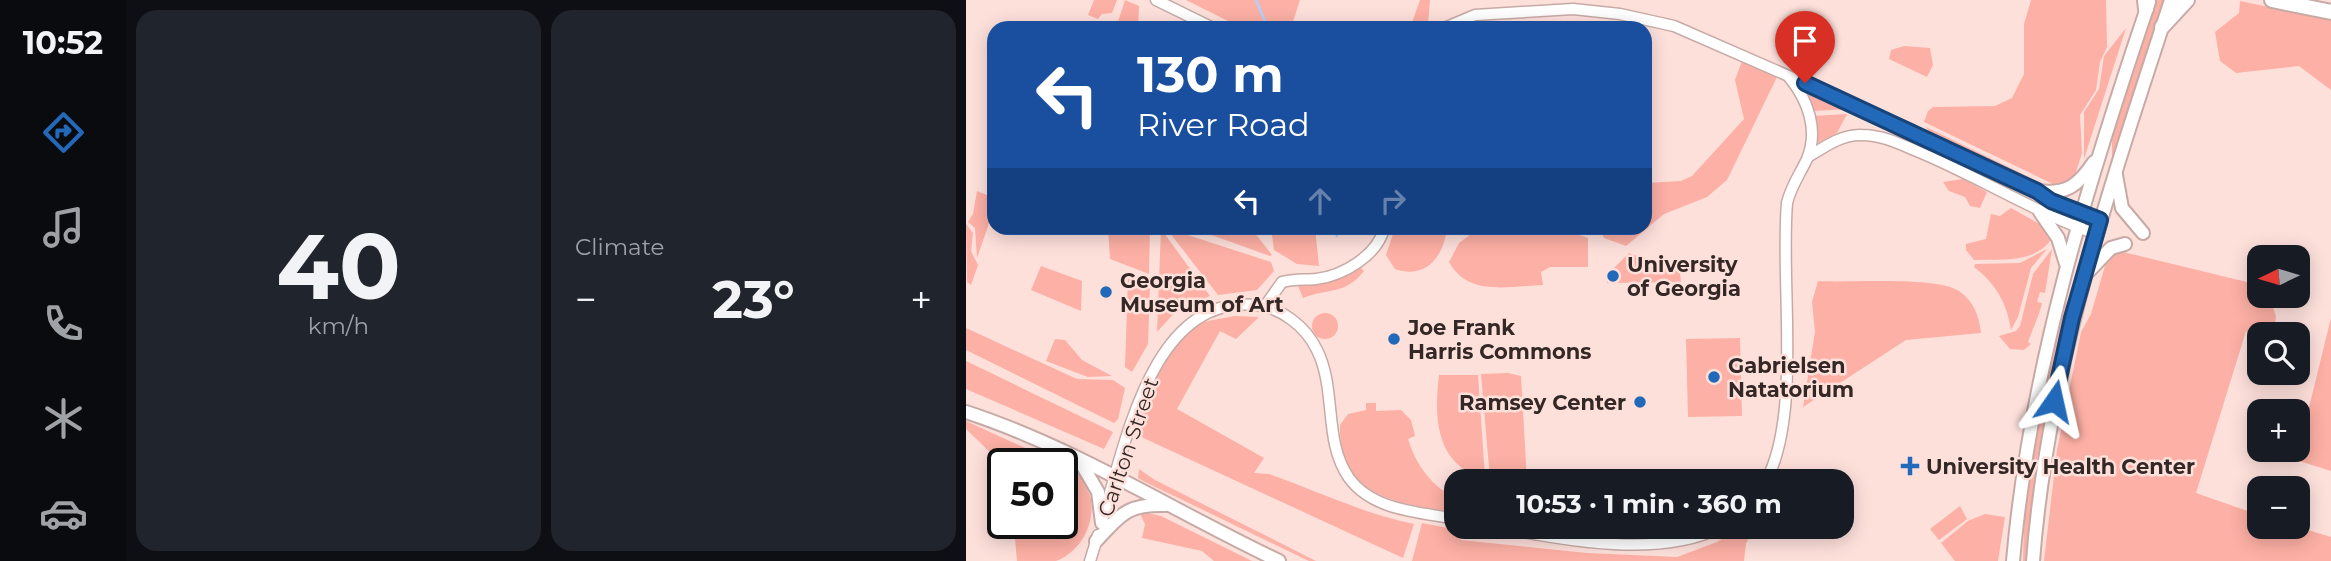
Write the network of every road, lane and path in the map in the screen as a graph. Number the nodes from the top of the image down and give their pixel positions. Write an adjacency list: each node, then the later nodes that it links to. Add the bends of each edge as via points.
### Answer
1 (1156, 0): 7 (street)
2 (2171, 0): 11 (main road)
3 (2187, 0): 11 (highway)
4 (2272, 0): 6 (highway)
5 (2147, 3): 13 (main road)
6 (2331, 12)
7 (1199, 21)
8 (1462, 21): 9 (street, via 1475,16 1599,10)
9 (1651, 21)
10 (1652, 21): 12 (street, via 1674,26)
11 (2162, 27): 15 (main road)
12 (1787, 74): 14 (street, via 1811,118); 16 (street)
13 (2101, 153): 16 (main road, via 2074,187); 18 (main road)
14 (1808, 157): 17 (street, via 1836,140 1860,134 1882,137 1959,169); 30 (street, via 1787,203 1784,423)
15 (2116, 171): 19 (main road); 21 (main road, via 2122,208)
16 (2037, 191): 18 (street)
17 (2040, 212): 20 (street); 25 (main road, via 2058,238)
18 (2082, 214): 19 (street); 20 (main road)
19 (2100, 220): 22 (main road)
20 (2077, 228): 22 (street); 25 (main road)
21 (2143, 233)
22 (2096, 234): 26 (main road)
23 (1380, 235): 27 (street, via 1354,265 1318,279 1282,282)
24 (2125, 244): 26 (main road, via 2110,248)
25 (2066, 266): 40 (main road, via 2027,438)
26 (2084, 276): 41 (main road, via 2058,379)
27 (1265, 306): 31 (street, Carlton Street, via 1228,305 1210,311 1174,341 1139,402); 33 (street, Carlton Street, via 1297,324 1317,351 1325,371 1338,456 1350,479 1381,503)
28 (966, 412): 29 (main road)
29 (1079, 460): 31 (main road); 34 (main road, via 1098,492)
30 (1772, 469)
31 (1116, 477): 32 (main road); 34 (street, Carlton Street)
32 (1165, 505): 37 (main road, via 1127,510); 39 (main road)
33 (1444, 516)
34 (1101, 523): 37 (street, Carlton Street)
35 (1577, 539): 36 (street, via 1639,544)
36 (1692, 539)
37 (1096, 541): 38 (street, Carlton Street)
38 (1090, 561)
39 (1277, 561)
40 (2013, 561)
41 (2033, 561)

